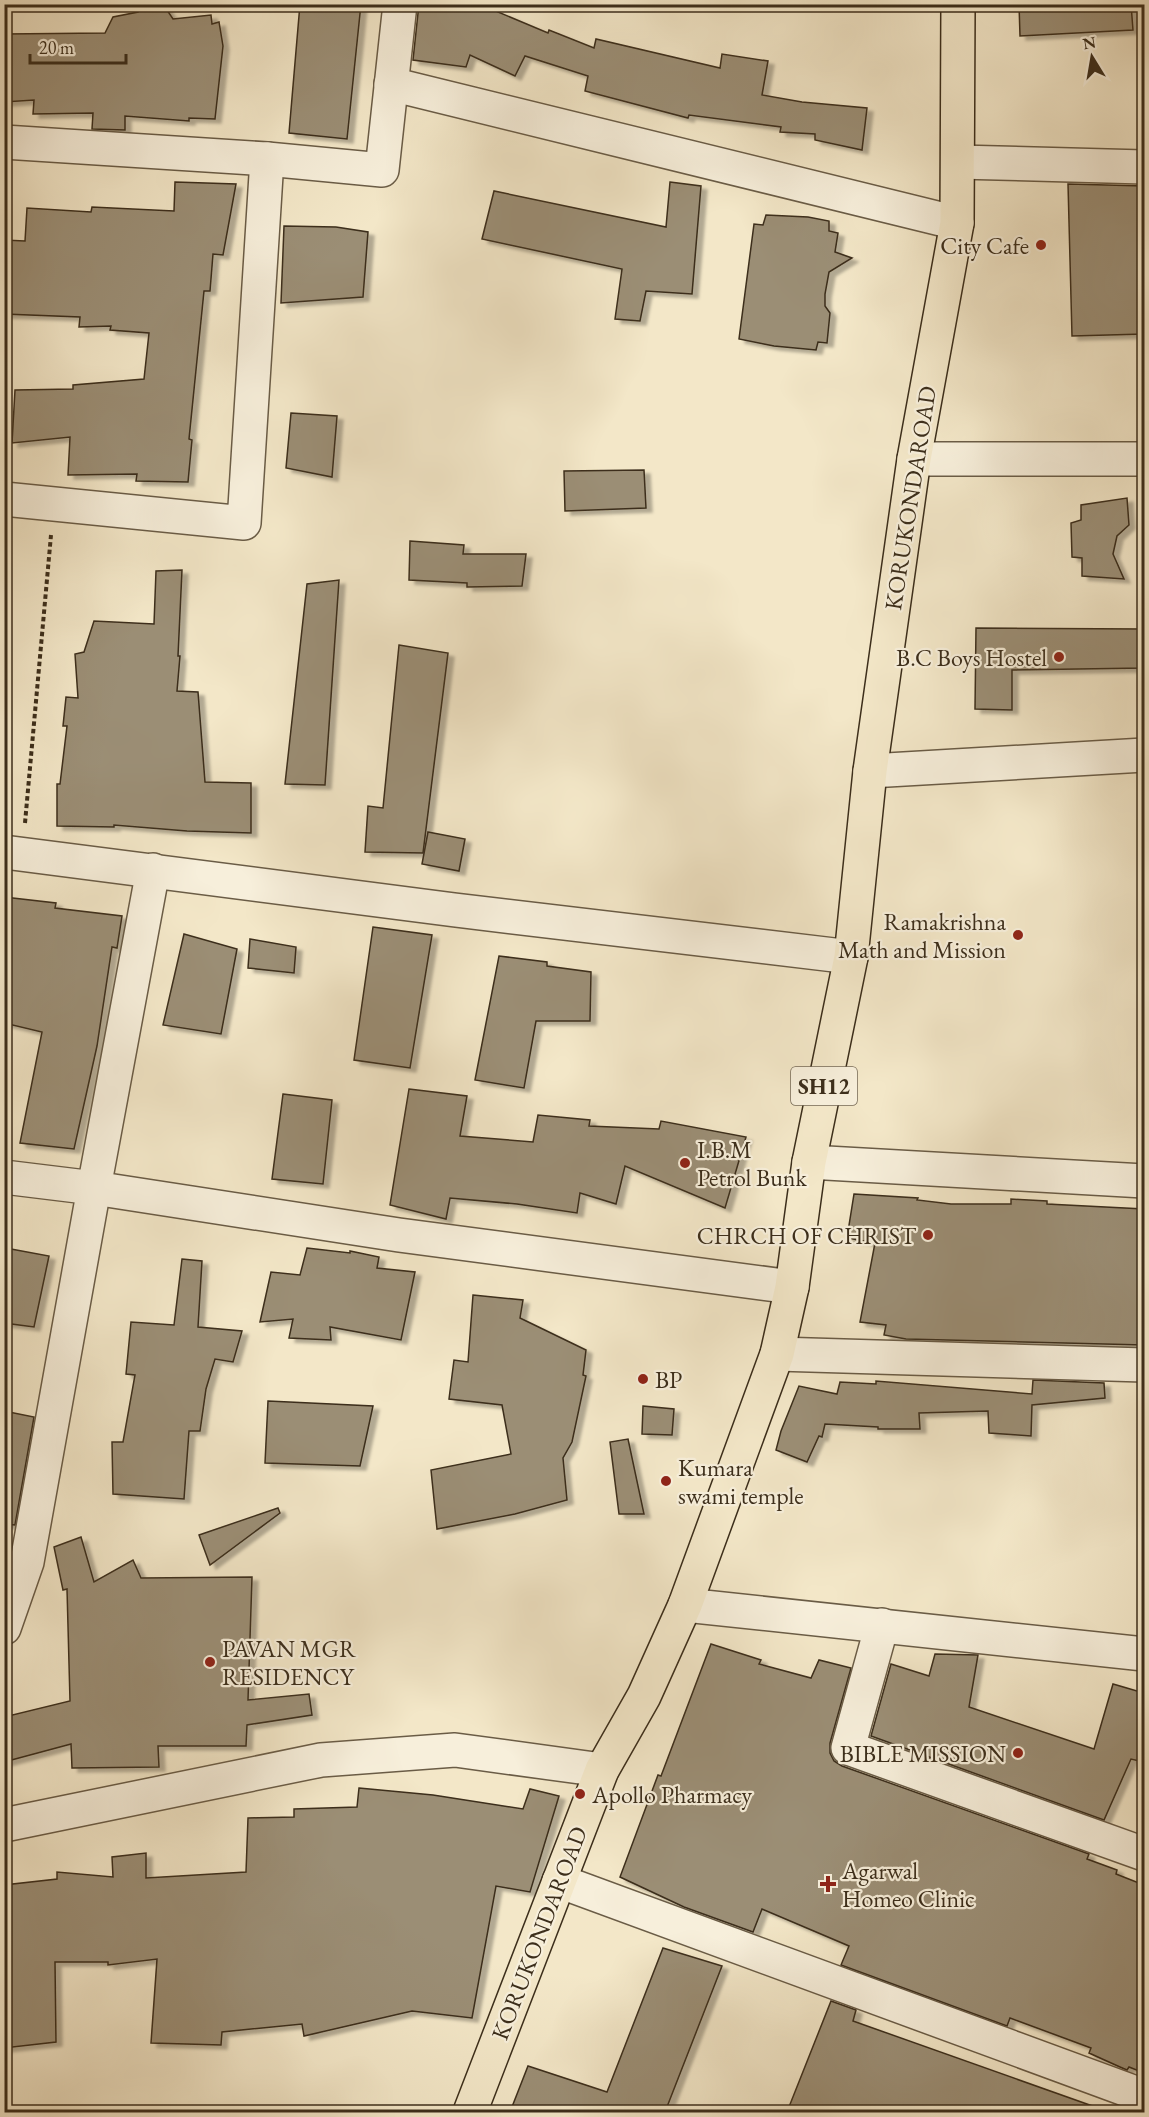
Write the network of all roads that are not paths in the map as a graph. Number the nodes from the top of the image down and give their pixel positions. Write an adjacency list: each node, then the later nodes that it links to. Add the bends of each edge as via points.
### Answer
1 (400, 4): 3 (street)
2 (958, 4): 6 (main road, KORUKONDAROAD / SH12)
3 (391, 84): 5 (street, via 382,170); 8 (street)
4 (4, 142): 5 (street)
5 (267, 159): 11 (street, via 244,523)
6 (958, 162): 7 (street); 8 (main road, KORUKONDAROAD / SH12)
7 (1144, 166)
8 (957, 223): 9 (main road, KORUKONDAROAD / SH12)
9 (914, 459): 10 (street); 13 (main road, KORUKONDAROAD / SH12)
10 (1144, 459)
11 (4, 499)
12 (1144, 755): 13 (street)
13 (870, 771): 16 (main road, KORUKONDAROAD / SH12)
14 (14, 853): 15 (street)
15 (153, 870): 16 (street); 20 (street)
16 (851, 957): 17 (main road, KORUKONDAROAD / SH12)
17 (809, 1162): 19 (street); 21 (main road, KORUKONDAROAD / SH12)
18 (4, 1177): 20 (street)
19 (1144, 1181)
20 (94, 1188): 21 (street, via 399,1235); 24 (street)
21 (792, 1287): 22 (main road, KORUKONDAROAD / SH12)
22 (777, 1354): 23 (street); 25 (main road, KORUKONDAROAD / SH12)
23 (1144, 1365)
24 (16, 1559): 27 (street)
25 (685, 1605): 26 (street); 29 (main road, KORUKONDAROAD / SH12, via 644,1696)
26 (882, 1625): 28 (street); 31 (street, via 848,1748)
27 (4, 1628)
28 (1144, 1654)
29 (602, 1770): 30 (street, via 455,1750 321,1760); 32 (main road, KORUKONDAROAD / SH12)
30 (4, 1825)
31 (1144, 1854)
32 (559, 1881): 33 (street); 34 (main road, KORUKONDAROAD / SH12)
33 (1144, 2096)
34 (470, 2112)

